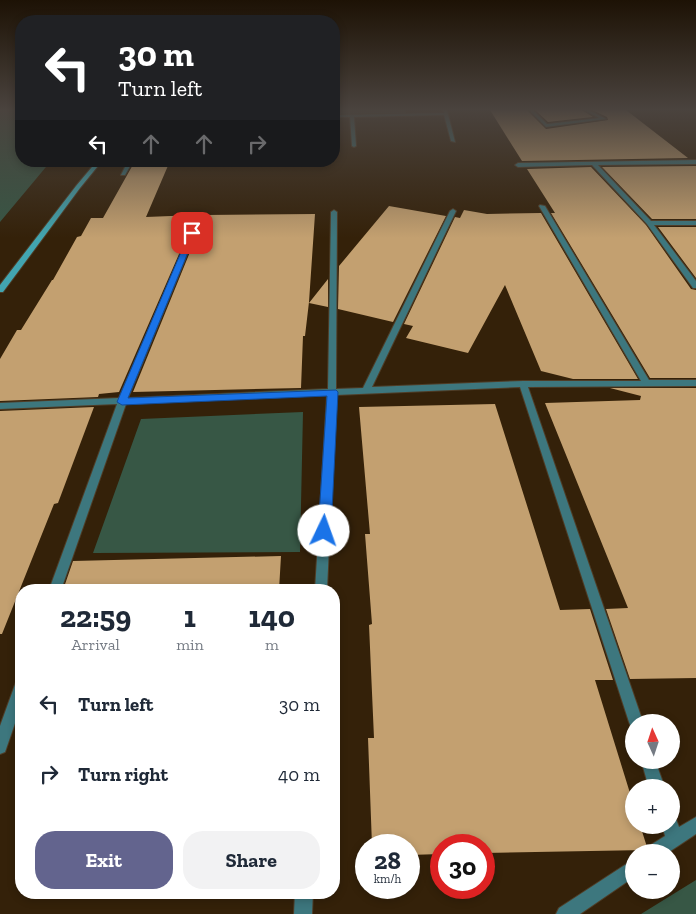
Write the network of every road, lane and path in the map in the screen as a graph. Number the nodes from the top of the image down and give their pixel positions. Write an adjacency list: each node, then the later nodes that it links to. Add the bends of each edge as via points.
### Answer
1 (593, 162): 2 (street); 3 (street); 12 (street)
2 (696, 162)
3 (518, 165)
4 (95, 167): 14 (street)
5 (127, 167): 6 (street)
6 (123, 174)
7 (542, 206): 17 (street)
8 (453, 211): 18 (street)
9 (334, 212): 19 (street)
10 (200, 216): 20 (street)
11 (696, 223): 12 (street)
12 (649, 224): 13 (street)
13 (696, 286)
14 (0, 290)
15 (696, 383): 17 (street)
16 (523, 384): 17 (street); 18 (street); 25 (street)
17 (647, 384)
18 (366, 391): 19 (street)
19 (332, 392): 20 (street); 23 (street)
20 (122, 402): 21 (street); 22 (street)
21 (0, 406)
22 (57, 584)
23 (321, 584)
24 (15, 703): 26 (street)
25 (633, 714)
26 (0, 747)
27 (696, 825): 28 (street)
28 (680, 830)
29 (670, 834): 30 (street)
30 (662, 844)
31 (625, 873): 34 (street)
32 (303, 899): 33 (street)
33 (302, 914)
34 (565, 914)

